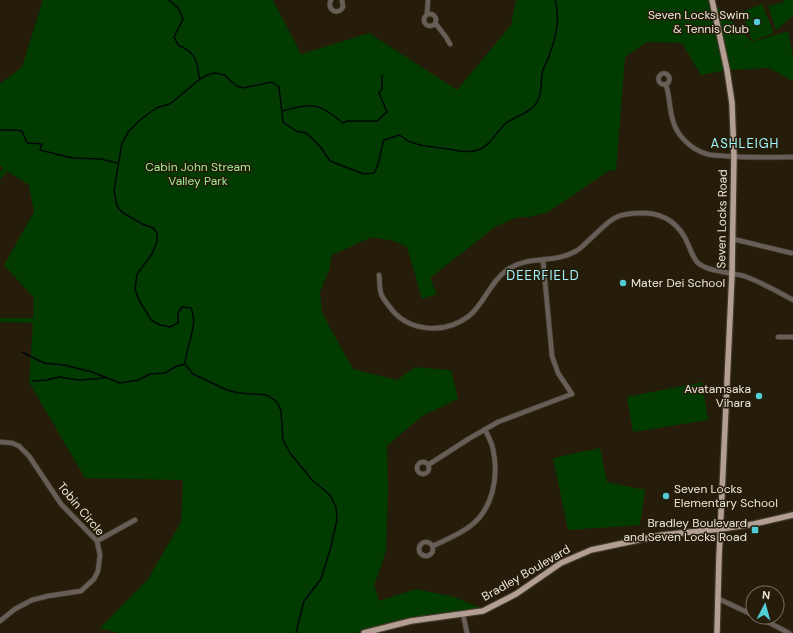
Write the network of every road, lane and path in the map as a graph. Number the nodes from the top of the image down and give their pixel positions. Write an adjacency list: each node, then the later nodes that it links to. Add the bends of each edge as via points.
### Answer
1 (331, 0): 2 (street, via 330,8 337,12 344,6)
2 (342, 0)
3 (428, 0): 5 (street)
4 (712, 0): 9 (main road, Seven Locks Road, via 731,96)
5 (427, 14): 6 (street, via 435,16); 6 (street, via 425,24 431,27)
6 (436, 24): 7 (street)
7 (450, 44)
8 (666, 84): 9 (street, via 673,122 686,142 707,154)
9 (734, 157): 10 (street); 11 (main road, Seven Locks Road)
10 (793, 157)
11 (733, 238): 12 (street); 14 (main road, Seven Locks Road)
12 (791, 252)
13 (543, 260): 14 (street, via 576,252 615,218 634,213 647,213 668,219 677,225 698,262 708,269); 15 (street, via 524,262 506,270 474,311 458,323 439,329 420,328 405,322 381,295); 19 (street, via 552,356 558,372 572,394 498,422)
14 (732, 274): 16 (street, via 760,282); 24 (main road, Seven Locks Road)
15 (379, 275)
16 (793, 300)
17 (778, 336): 18 (street)
18 (793, 337)
19 (485, 430): 21 (street); 26 (street, via 493,448 496,466 491,497 470,526)
20 (0, 442): 25 (street, Tobin Circle, via 19,446 29,456 61,504)
21 (428, 465)
22 (793, 515): 24 (main road, Bradley Boulevard)
23 (135, 520): 25 (street)
24 (721, 529): 27 (main road, Seven Locks Road); 29 (main road, Bradley Boulevard, via 662,535 591,550 562,563 494,606 483,611)
25 (97, 542): 30 (street, Tobin Circle, via 100,562 91,583 81,591 32,600)
26 (433, 546)
27 (719, 600): 28 (street); 34 (main road, Seven Locks Road)
28 (745, 611)
29 (463, 614): 32 (main road, Bradley Boulevard, via 411,621); 33 (street)
30 (0, 621)
31 (774, 625): 35 (street)
32 (364, 633)
33 (467, 633)
34 (717, 633)
35 (790, 633)

